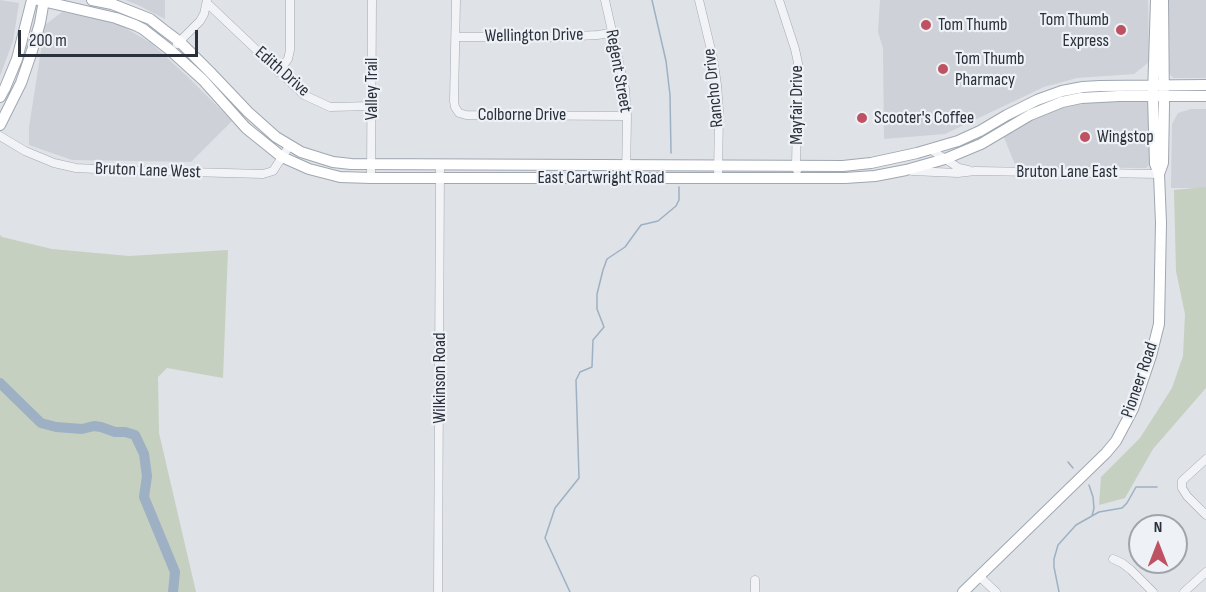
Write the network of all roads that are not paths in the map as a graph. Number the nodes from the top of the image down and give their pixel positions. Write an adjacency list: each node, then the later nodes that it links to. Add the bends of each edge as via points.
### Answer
1 (40, 0): 15 (main road, East Cartwright Road, via 135,25); 20 (main road); 24 (main road, via 40,23 31,56)
2 (92, 0): 14 (main road, East Cartwright Road, via 150,19)
3 (290, 0): 16 (street, via 290,50)
4 (372, 0): 21 (street, Valley Trail)
5 (456, 0): 13 (street, Colborne Drive)
6 (605, 0): 12 (street, Regent Street)
7 (699, 0): 34 (street, Rancho Drive, via 717,85)
8 (780, 0): 36 (street, Mayfair Drive, via 798,63)
9 (1156, 0): 18 (main road, Pioneer Road)
10 (1163, 0): 18 (main road, Pioneer Road)
11 (207, 1): 14 (street, via 200,21); 16 (street, Edith Drive)
12 (612, 33): 13 (street, Wellington Drive); 22 (street, Regent Street)
13 (456, 37): 22 (street, Colborne Drive, via 454,101 459,113)
14 (180, 42): 15 (street); 26 (main road, East Cartwright Road, via 248,112)
15 (170, 50): 28 (main road, East Cartwright Road, via 246,128)
16 (278, 72): 21 (street, Edith Drive, via 304,95 330,107)
17 (1206, 85): 18 (main road, East Cartwright Road)
18 (1159, 91): 19 (main road, East Cartwright Road); 23 (main road, East Cartwright Road, via 1072,88 1046,96); 39 (main road, Pioneer Road, via 1163,163)
19 (1206, 96)
20 (0, 97)
21 (372, 106): 31 (street, Valley Trail)
22 (627, 116): 33 (street, Regent Street)
23 (1016, 117): 27 (main road, East Cartwright Road); 29 (main road, East Cartwright Road, via 981,144)
24 (0, 125)
25 (0, 136): 28 (street, Bruton Lane West, via 25,151 76,168 263,174 273,171)
26 (290, 145): 28 (street, Bruton Lane West); 31 (main road, East Cartwright Road, via 333,162)
27 (930, 149): 29 (street, Bruton Lane East); 30 (main road, East Cartwright Road)
28 (282, 157): 40 (main road, East Cartwright Road, via 325,174)
29 (945, 159): 35 (main road, East Cartwright Road); 37 (street, Bruton Lane East, via 959,168)
30 (890, 160): 36 (main road, East Cartwright Road); 38 (main road)
31 (371, 165): 32 (main road, East Cartwright Road); 40 (street, Valley Trail)
32 (440, 165): 33 (main road, East Cartwright Road); 41 (street, Wilkinson Road)
33 (626, 165): 34 (main road, East Cartwright Road); 42 (street, Regent Street)
34 (718, 166): 36 (main road, East Cartwright Road); 43 (street, Rancho Drive)
35 (906, 170): 37 (street, Bruton Lane East); 38 (main road, East Cartwright Road)
36 (798, 171): 38 (main road, East Cartwright Road, via 845,178); 43 (main road, East Cartwright Road)
37 (975, 171): 39 (street, Bruton Lane East)
38 (891, 173)
39 (1159, 174): 48 (main road, Pioneer Road, via 1159,324 1133,409 1106,453)
40 (371, 178): 41 (main road, East Cartwright Road)
41 (441, 178): 42 (main road, East Cartwright Road); 50 (street, Wilkinson Road)
42 (626, 178): 43 (main road, East Cartwright Road)
43 (718, 178)
44 (1206, 459): 45 (street, via 1182,481 1187,496)
45 (1206, 515)
46 (1113, 560): 54 (street, via 1122,563)
47 (1206, 572): 55 (street)
48 (979, 576): 52 (main road, Pioneer Road); 53 (street)
49 (755, 580): 51 (street)
50 (438, 592)
51 (754, 592)
52 (963, 592)
53 (996, 592)
54 (1153, 592)
55 (1184, 592)

